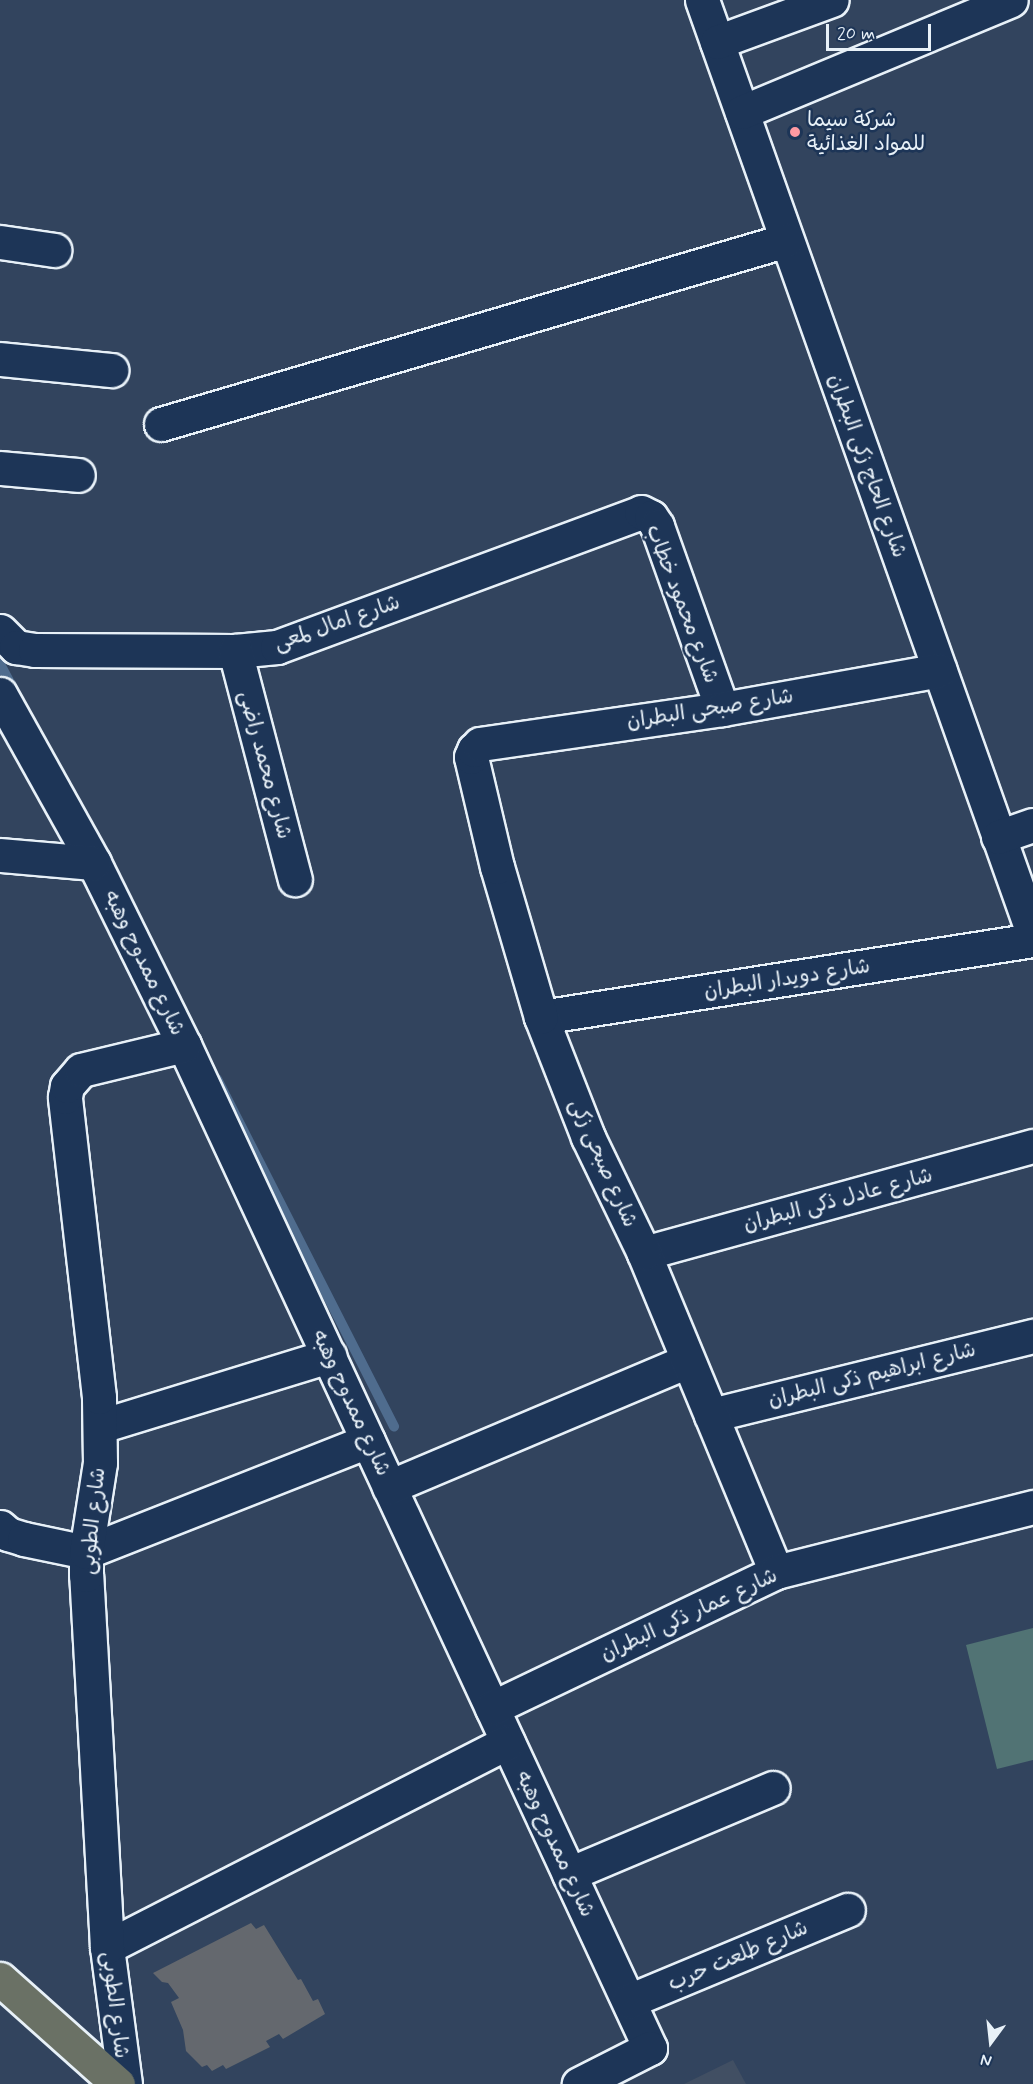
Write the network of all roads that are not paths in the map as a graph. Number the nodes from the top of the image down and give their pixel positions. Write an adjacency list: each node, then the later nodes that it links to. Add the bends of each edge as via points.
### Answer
1 (702, 0): 4 (street, شارع الحاج زكى البطران)
2 (832, 0): 4 (street)
3 (1011, 0): 5 (street)
4 (717, 42): 5 (street, شارع الحاج زكى البطران)
5 (742, 112): 6 (street, شارع الحاج زكى البطران)
6 (787, 240): 11 (street); 17 (street, شارع الحاج زكى البطران)
7 (0, 242): 8 (street)
8 (54, 250)
9 (0, 359): 10 (street)
10 (111, 370)
11 (161, 424)
12 (0, 468): 13 (street)
13 (78, 475)
14 (631, 516): 16 (street, شارع امال لمعى, via 277,647); 19 (street, شارع محمود خطاب, via 642,512 657,526)
15 (0, 631): 16 (street, شارع امال لمعى, via 8,642 25,650)
16 (235, 651): 25 (street, شارع محمد راضى)
17 (940, 670): 19 (street, شارع صبحى البطران); 22 (street, شارع الحاج زكى البطران)
18 (0, 694): 24 (street, شارع ممدوح وهبه)
19 (722, 709): 20 (street, شارع صبحى البطران)
20 (480, 744): 28 (street, شارع صبحى زكى, via 471,758 472,766 502,889)
21 (1033, 825): 22 (street)
22 (998, 837): 26 (street, شارع الحاج زكى البطران)
23 (0, 855): 24 (street)
24 (94, 863): 29 (street, شارع ممدوح وهبه)
25 (296, 879)
26 (1033, 933)
27 (1033, 940): 28 (street, شارع دويدار البطران)
28 (541, 1017): 31 (street, شارع صبحى زكى, via 588,1137)
29 (184, 1045): 33 (street, شارع ممدوح وهبه); 36 (street, شارع الطوبى, via 81,1070 67,1086 64,1097)
30 (1033, 1146): 31 (street, شارع عادل ذكى البطران)
31 (644, 1253): 34 (street, شارع صبحى زكى)
32 (1033, 1336): 35 (street, شارع ابراهيم ذكى البطران)
33 (329, 1356): 36 (street); 37 (street, شارع ممدوح وهبه)
34 (688, 1361): 35 (street, شارع صبحى زكى); 38 (street)
35 (711, 1415): 42 (street, شارع صبحى زكى)
36 (101, 1426): 41 (street, شارع الطوبى, via 100,1463)
37 (368, 1441): 38 (street, شارع ممدوح وهبه); 41 (street)
38 (389, 1487): 43 (street, شارع ممدوح وهبه)
39 (1033, 1507): 42 (street, شارع عمار ذكى البطران)
40 (0, 1527): 41 (street, via 24,1539)
41 (86, 1552): 48 (street, شارع الطوبى)
42 (776, 1572): 43 (street, شارع عمار ذكى البطران)
43 (492, 1708): 44 (street, شارع ممدوح وهبه)
44 (508, 1742): 46 (street, شارع ممدوح وهبه); 48 (street)
45 (773, 1788): 46 (street)
46 (569, 1874): 50 (street, شارع ممدوح وهبه)
47 (848, 1910): 50 (street, شارع طلعت حرب)
48 (107, 1947): 52 (street, شارع الطوبى)
49 (0, 1979): 51 (main road)
50 (629, 2001): 53 (street, شارع ممدوح وهبه, via 650,2048)
51 (118, 2084)
52 (125, 2084)
53 (579, 2084)

